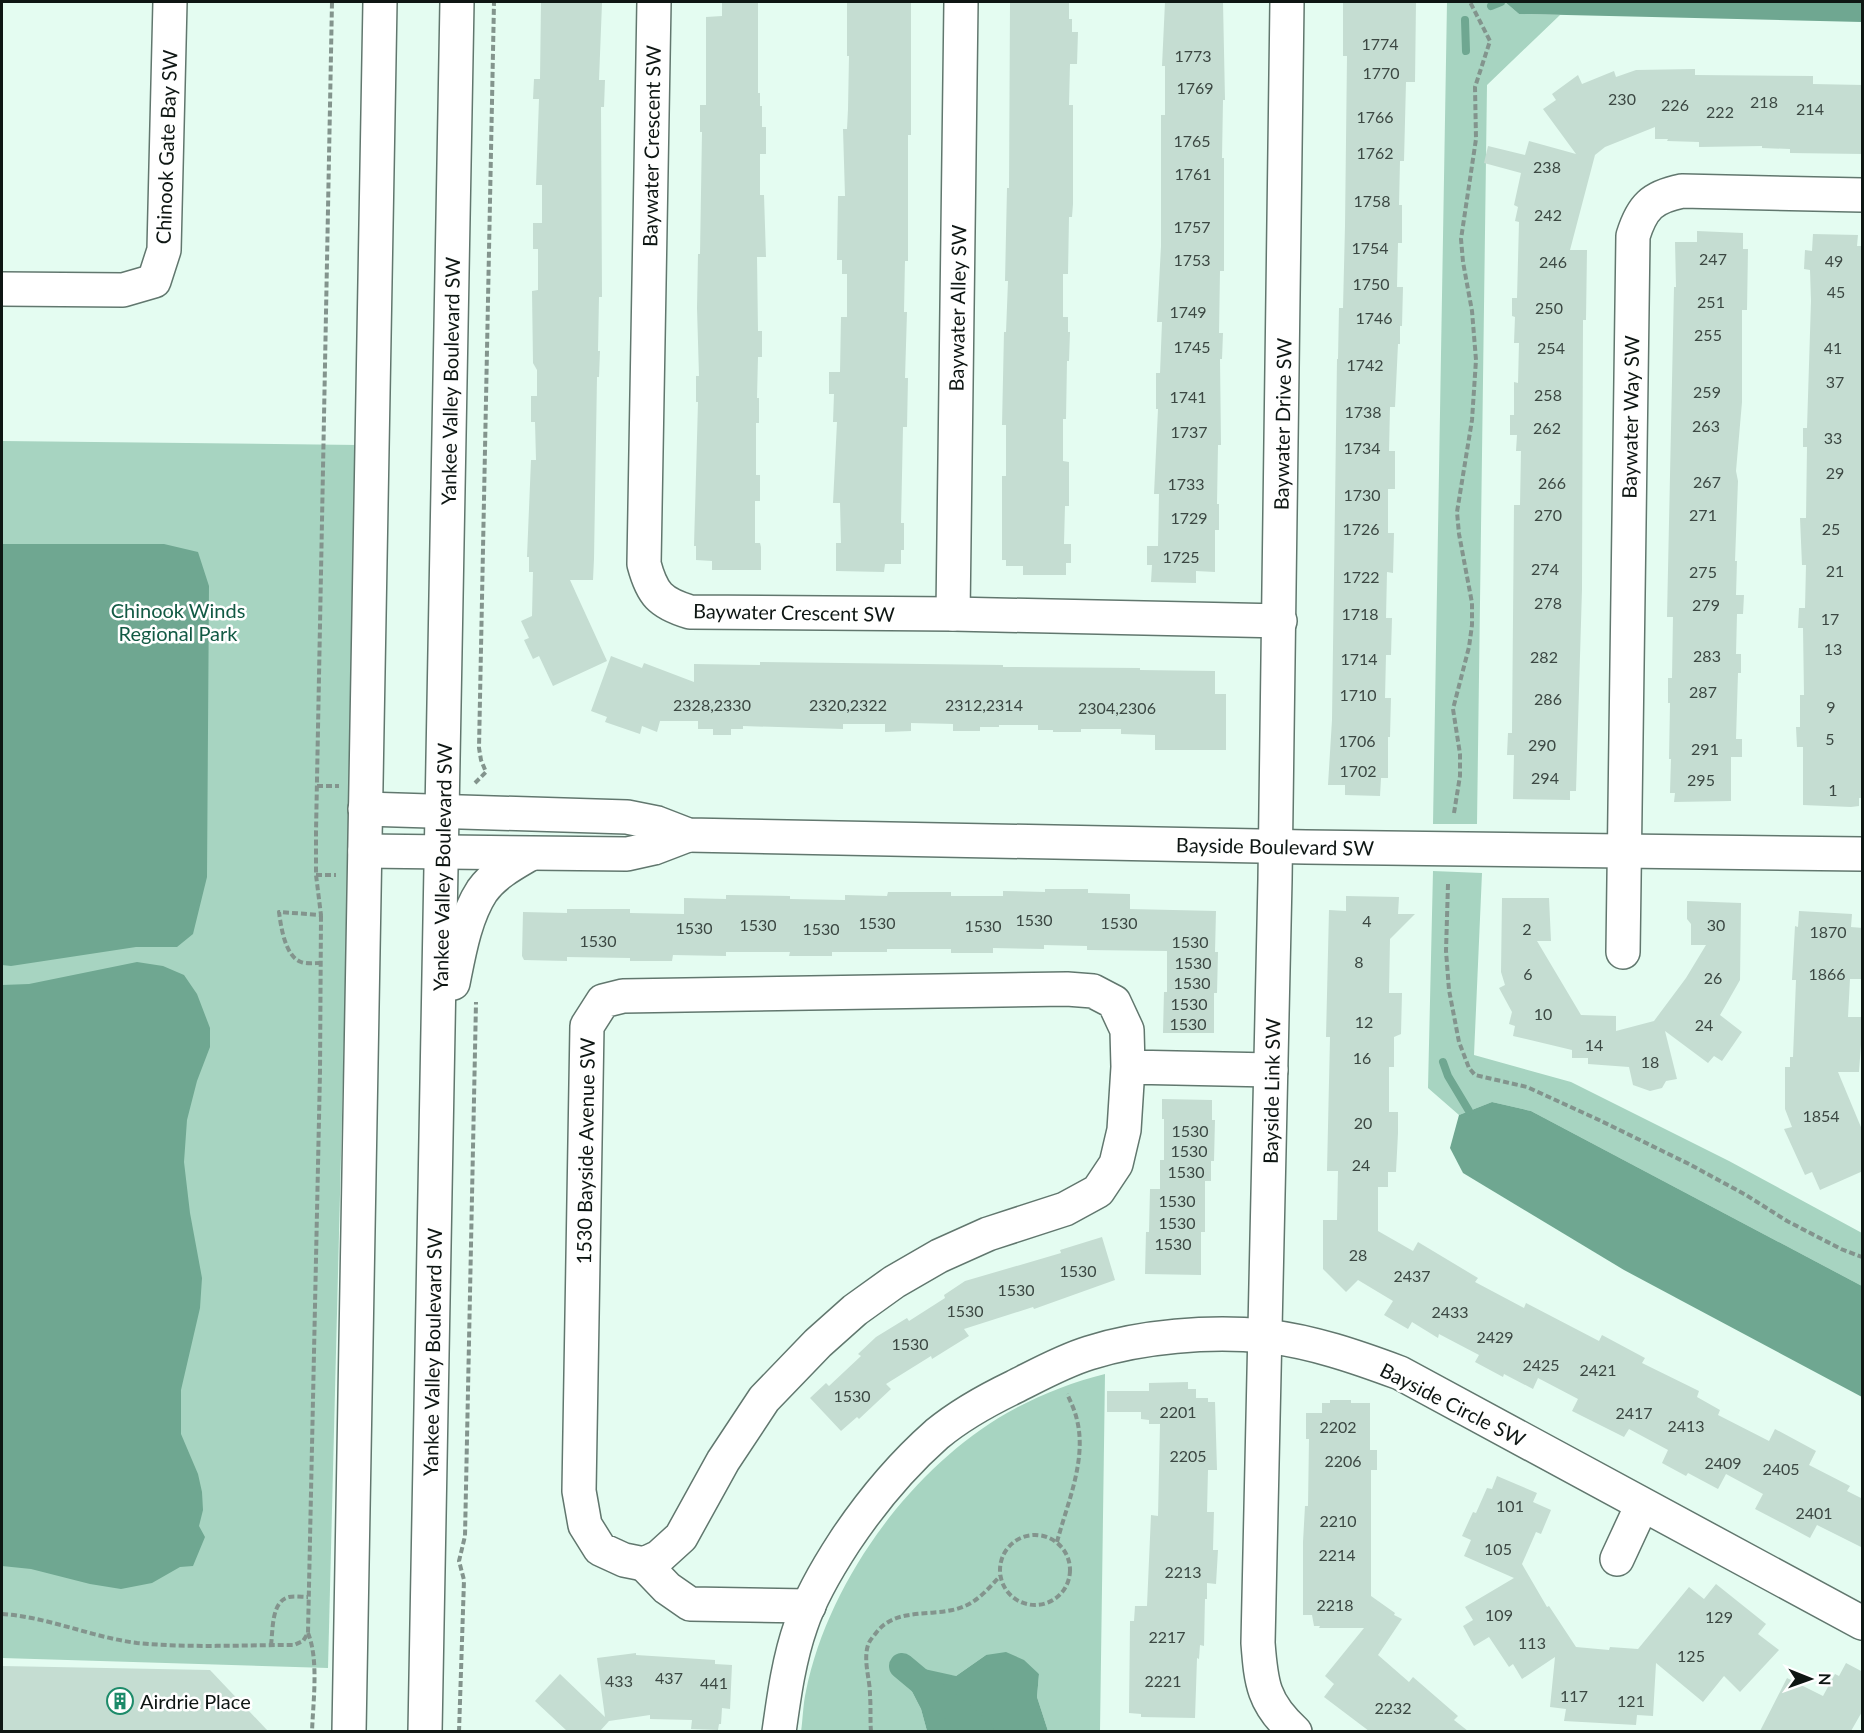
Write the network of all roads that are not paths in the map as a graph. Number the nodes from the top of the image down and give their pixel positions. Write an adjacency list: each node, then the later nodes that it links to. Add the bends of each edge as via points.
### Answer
1 (170, 2): 8 (street, Chinook Gate Bay SW, via 164,250 154,281 123,290)
2 (380, 2): 11 (street)
3 (457, 2): 12 (street, Yankee Valley Boulevard SW)
4 (654, 2): 9 (street, Baywater Crescent SW, via 644,564 649,581 659,598 690,612)
5 (961, 2): 9 (street, Baywater Alley SW)
6 (1287, 2): 10 (street, Baywater Drive SW)
7 (1863, 195): 16 (street, Baywater Way SW, via 1682,191 1663,195 1638,220 1633,236)
8 (2, 290)
9 (953, 614): 10 (street, Baywater Crescent SW)
10 (1280, 621): 14 (street, Baywater Drive SW)
11 (357, 798): 12 (street, Bayside Boulevard SW); 15 (street)
12 (443, 811): 13 (street, Bayside Boulevard SW, via 627,817); 17 (street, Yankee Valley Boulevard SW)
13 (688, 835): 14 (street, Bayside Boulevard SW); 18 (street, Bayside Boulevard SW, via 627,854)
14 (1276, 846): 16 (street, Bayside Boulevard SW); 23 (street, Bayside Link SW)
15 (364, 851): 17 (street, Bayside Boulevard SW); 30 (street)
16 (1624, 851): 19 (street, Bayside Boulevard SW); 20 (street, Baywater Way SW)
17 (442, 853): 18 (street, Bayside Boulevard SW); 22 (street, Yankee Valley Boulevard SW)
18 (530, 854): 22 (street, via 492,880 471,913)
19 (1863, 854)
20 (1623, 952)
21 (1128, 1067): 23 (street); 27 (street, 1530 Bayside Avenue SW, via 1124,1130 1116,1164 1098,1191 1065,1209 988,1234 939,1256 855,1310 764,1399 723,1461 681,1537 659,1557); 27 (street, 1530 Bayside Avenue SW, via 1127,1030 1114,1002 1093,991 623,996 603,1001 587,1026 579,1491 585,1525 600,1549)
22 (438, 1068): 31 (street, Yankee Valley Boulevard SW)
23 (1271, 1070): 24 (street, Bayside Link SW)
24 (1265, 1336): 25 (street, Bayside Circle SW, via 1362,1359 1400,1373); 28 (street, Bayside Circle SW, via 1196,1335 1118,1346 1089,1353 983,1402 938,1434 899,1471 860,1519); 33 (street, via 1259,1651 1264,1694)
25 (1642, 1505): 26 (street); 29 (street, Bayside Circle SW)
26 (1617, 1559)
27 (644, 1564): 28 (street, via 667,1588 690,1604)
28 (809, 1606): 32 (street, Bayside Circle SW, via 785,1684)
29 (1863, 1623)
30 (349, 1731)
31 (425, 1731)
32 (779, 1731)
33 (1295, 1731)

